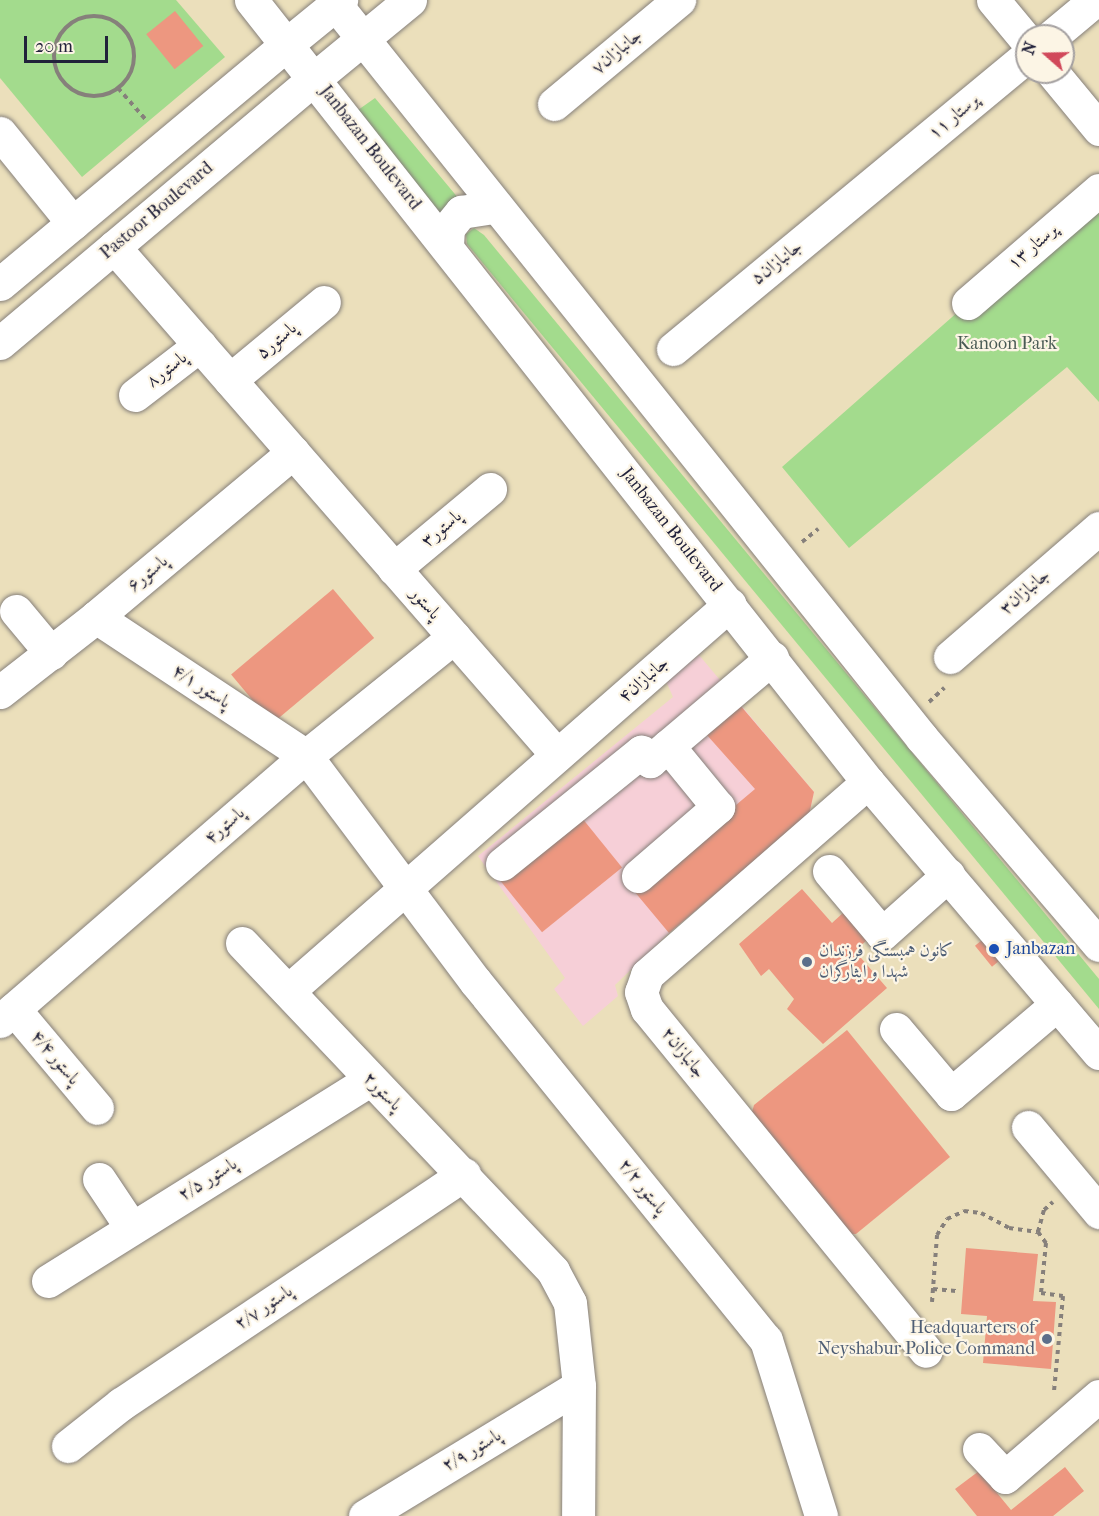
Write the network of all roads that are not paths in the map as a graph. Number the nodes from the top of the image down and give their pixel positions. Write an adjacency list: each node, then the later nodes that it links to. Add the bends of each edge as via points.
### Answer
1 (251, 0): 10 (street, Janbazan Boulevard)
2 (410, 0): 9 (street, Pastoor Boulevard)
3 (680, 0): 14 (street, جانبازان۷)
4 (993, 0): 8 (street)
5 (1095, 0): 7 (street)
6 (336, 1): 9 (street); 10 (street)
7 (1066, 24)
8 (1015, 27)
9 (363, 37): 12 (street, Pastoor Boulevard); 19 (street)
10 (288, 44): 12 (street, Janbazan Boulevard); 20 (street)
11 (1015, 66): 17 (street, پرستار ۱۱)
12 (315, 78): 21 (street, Janbazan Boulevard); 22 (street, Pastoor Boulevard)
13 (1062, 84): 15 (street)
14 (554, 104)
15 (1099, 129)
16 (0, 133): 20 (street)
17 (881, 178): 28 (street, جانبازان۵)
18 (1099, 190): 25 (street, پرستار ۱۳)
19 (497, 206): 21 (street, via 461,212 448,228); 54 (street, via 916,729)
20 (73, 223): 23 (street)
21 (447, 246): 35 (street, Janbazan Boulevard)
22 (114, 247): 26 (street, Pastoor Boulevard); 27 (street, پاستور)
23 (0, 284)
24 (324, 302): 29 (street, پاستور۵)
25 (968, 303)
26 (0, 343)
27 (200, 345): 29 (street, پاستور); 30 (street, پاستور۸)
28 (673, 349)
29 (230, 380): 31 (street, پاستور)
30 (135, 395)
31 (293, 452): 34 (street, پاستور); 37 (street, پاستور۶)
32 (490, 489): 34 (street, پاستور۳)
33 (1099, 528): 40 (street, جانبازان۳)
34 (394, 568): 38 (street, پاستور)
35 (730, 604): 41 (street, Janbazan Boulevard); 44 (street, جانبازان۴)
36 (16, 611): 39 (street)
37 (96, 617): 39 (street, پاستور۶); 45 (street, پاستور ۴/۱)
38 (454, 637): 44 (street, پاستور); 45 (street, پاستور۴)
39 (51, 653): 42 (street, پاستور۶)
40 (950, 657)
41 (772, 658): 43 (street); 46 (street, Janbazan Boulevard)
42 (0, 692)
43 (668, 746): 48 (street, via 650,761 640,752); 51 (street, via 717,807)
44 (557, 755): 52 (street)
45 (306, 756): 47 (street, پاستور ۴/۱); 57 (street, پاستور۴)
46 (868, 782): 50 (street, Janbazan Boulevard); 68 (street, جانبازان۲, via 647,975 641,992 647,1009)
47 (356, 822): 52 (street, پاستور ۲/۲)
48 (502, 864)
49 (829, 871): 50 (street, via 882,934)
50 (948, 875): 56 (street, Janbazan Boulevard)
51 (638, 876)
52 (405, 888): 55 (street); 75 (street, پاستور ۲/۲, via 475,981 766,1340)
53 (242, 943): 55 (street, پاستور۲)
54 (1099, 945)
55 (288, 991): 60 (street, پاستور۲)
56 (1057, 1004): 58 (street, via 951,1094); 59 (street, Janbazan Boulevard)
57 (7, 1015): 61 (street, پاستور ۴/۴)
58 (896, 1029)
59 (1099, 1053)
60 (370, 1080): 63 (street, پاستور۲); 66 (street, پاستور ۲/۵)
61 (97, 1108)
62 (1028, 1127): 65 (street)
63 (464, 1174): 69 (street, پاستور۲, via 553,1271 570,1303); 71 (street, پاستور ۲/۷, via 121,1404)
64 (99, 1179): 66 (street)
65 (1099, 1212)
66 (131, 1227): 67 (street, پاستور ۲/۵)
67 (48, 1281)
68 (926, 1351)
69 (579, 1386): 73 (street, پاستور ۲/۹); 74 (street, پاستور۲)
70 (1099, 1396): 72 (street, via 1005,1477)
71 (68, 1446)
72 (979, 1449)
73 (365, 1516)
74 (578, 1516)
75 (821, 1516)

